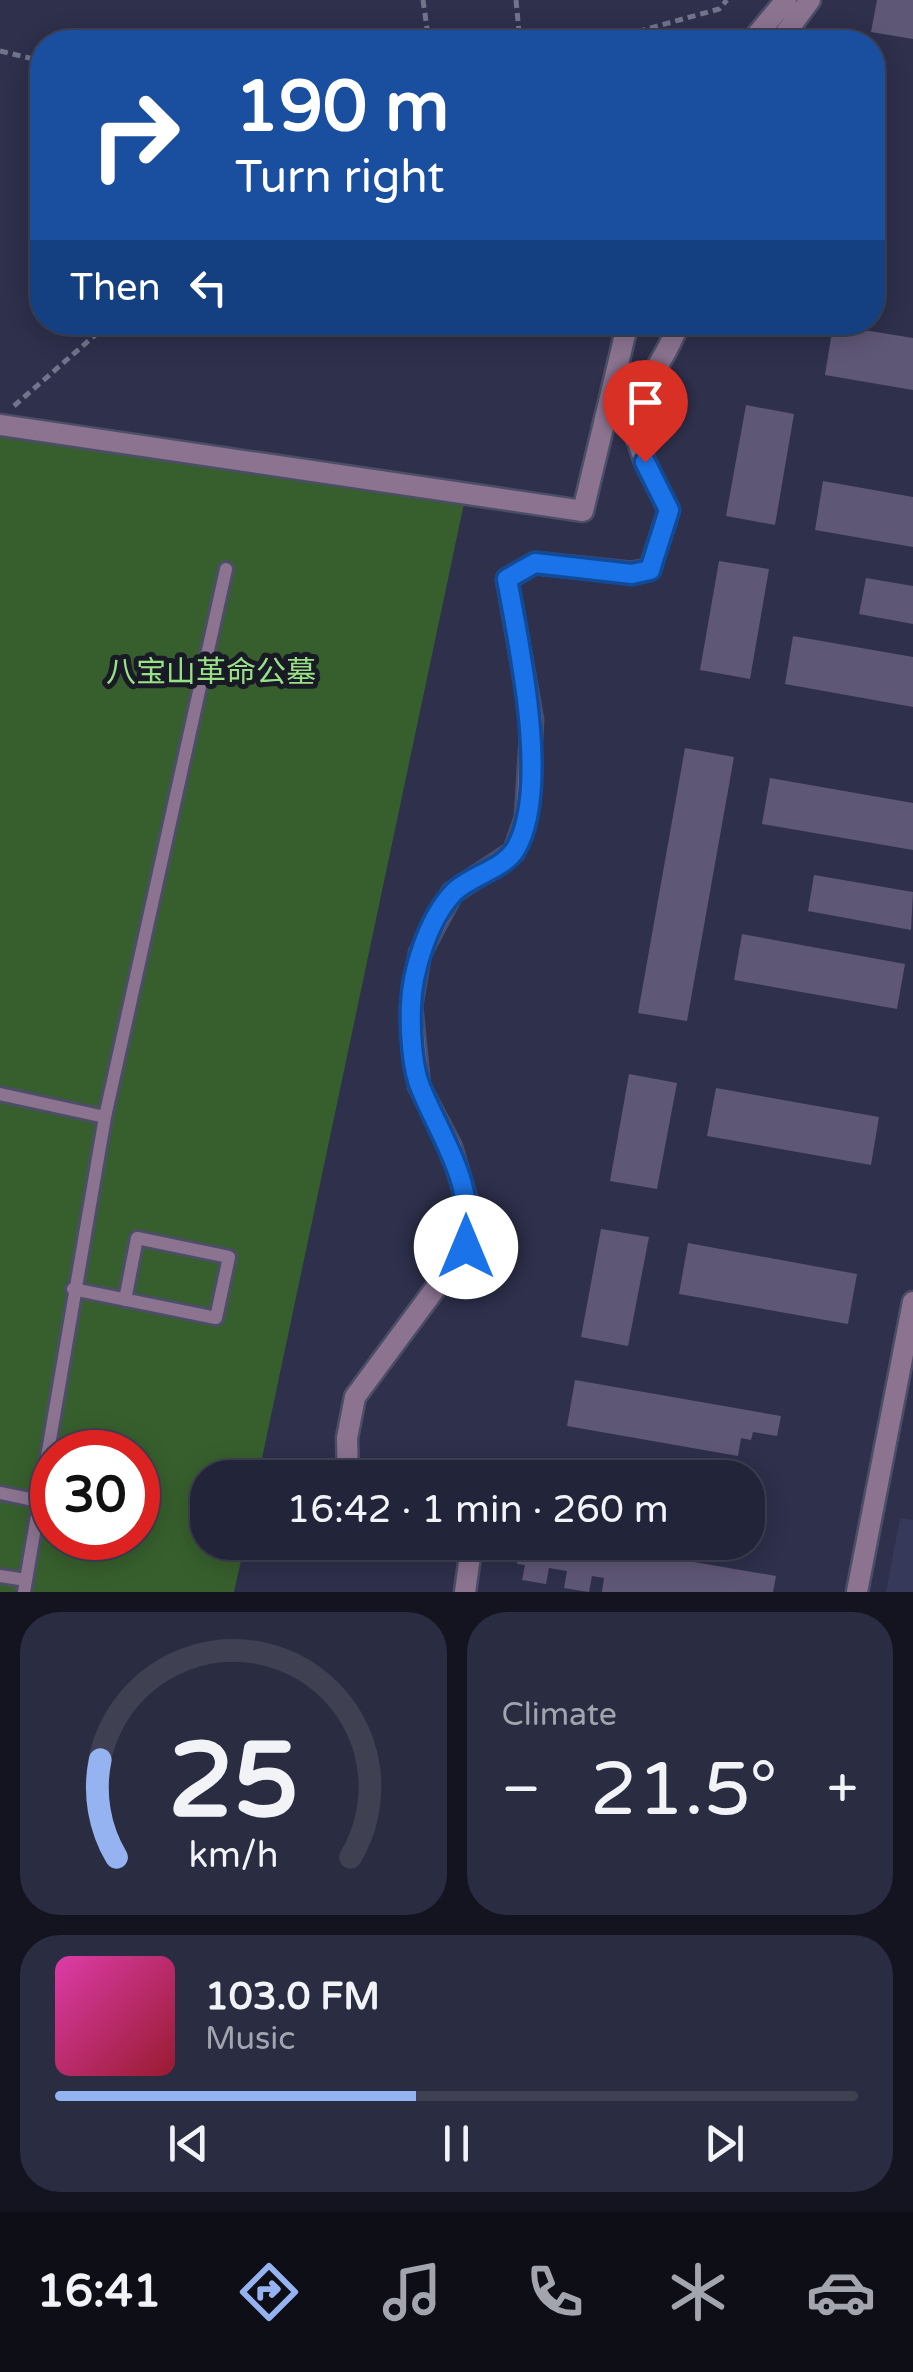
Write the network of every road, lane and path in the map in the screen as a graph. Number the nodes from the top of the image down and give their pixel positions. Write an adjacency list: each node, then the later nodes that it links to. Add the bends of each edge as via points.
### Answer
1 (422, 0): 6 (path)
2 (516, 0): 7 (path)
3 (727, 0): 8 (path)
4 (786, 0): 9 (street)
5 (810, 0): 10 (street)
6 (427, 30)
7 (519, 30)
8 (642, 30)
9 (761, 30)
10 (788, 30)
11 (0, 51): 12 (path)
12 (30, 58)
13 (95, 335): 16 (path)
14 (625, 335): 17 (street, via 583,511)
15 (675, 335): 25 (street, via 629,416 669,510 650,570 632,574 535,563 507,579 532,720 526,818 514,852 452,893 420,953 411,1006 419,1086 451,1147 470,1212 466,1247 355,1396)
16 (14, 407)
17 (0, 425)
18 (226, 568): 20 (lane)
19 (0, 1094): 20 (lane)
20 (105, 1117): 21 (lane)
21 (74, 1289): 22 (lane); 24 (lane)
22 (125, 1300): 22 (lane, via 216,1318 229,1256 137,1238)
23 (913, 1302): 33 (street)
24 (51, 1430)
25 (347, 1460)
26 (0, 1493): 27 (lane)
27 (30, 1498)
28 (30, 1555): 31 (lane)
29 (469, 1560): 32 (street)
30 (0, 1576): 31 (lane)
31 (25, 1586)
32 (465, 1592)
33 (857, 1592)

